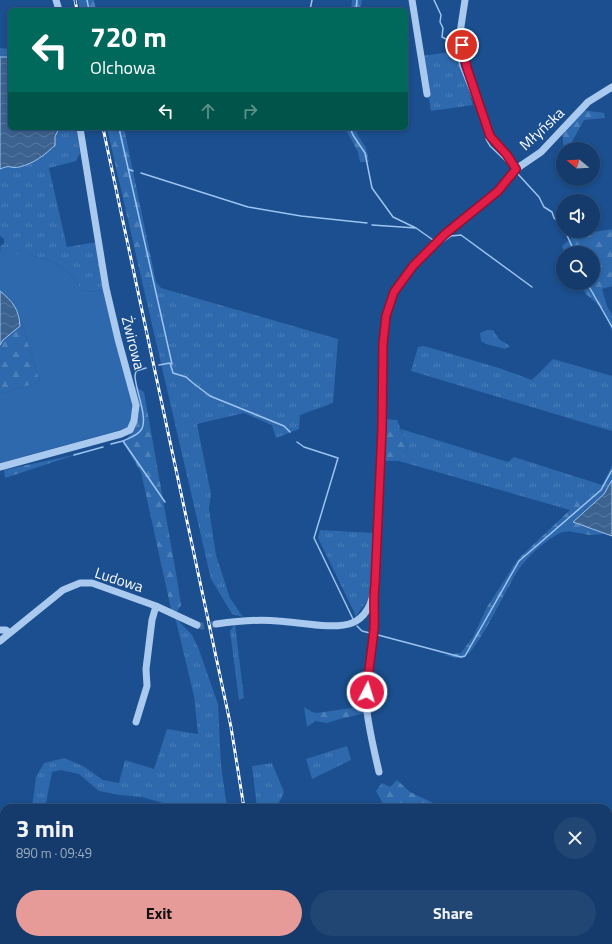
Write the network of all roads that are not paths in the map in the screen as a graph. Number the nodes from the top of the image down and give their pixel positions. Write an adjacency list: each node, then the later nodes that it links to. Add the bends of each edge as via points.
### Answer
1 (412, 0): 4 (street)
2 (465, 0): 6 (street, via 460,34 467,68 490,136)
3 (612, 87): 6 (street, Młyńska, via 588,102 540,152)
4 (427, 94)
5 (80, 130): 7 (street, Żwirowa, via 106,288 136,405 134,421 130,430 121,434)
6 (516, 169): 8 (street, Młyńska, via 498,191 445,234 413,266 394,292 386,316 383,344 382,429)
7 (0, 467)
8 (373, 597): 10 (street, via 361,617 347,624 327,626 267,620); 16 (street, Młyńska, via 374,629 366,703)
9 (156, 606): 11 (street, Ludowa); 13 (street, Ludowa, via 92,583 80,583 57,594); 15 (street, via 146,669 147,686)
10 (216, 624)
11 (196, 625)
12 (0, 630): 13 (street)
13 (10, 633): 14 (street, Ludowa)
14 (0, 641)
15 (136, 722)
16 (379, 772)

